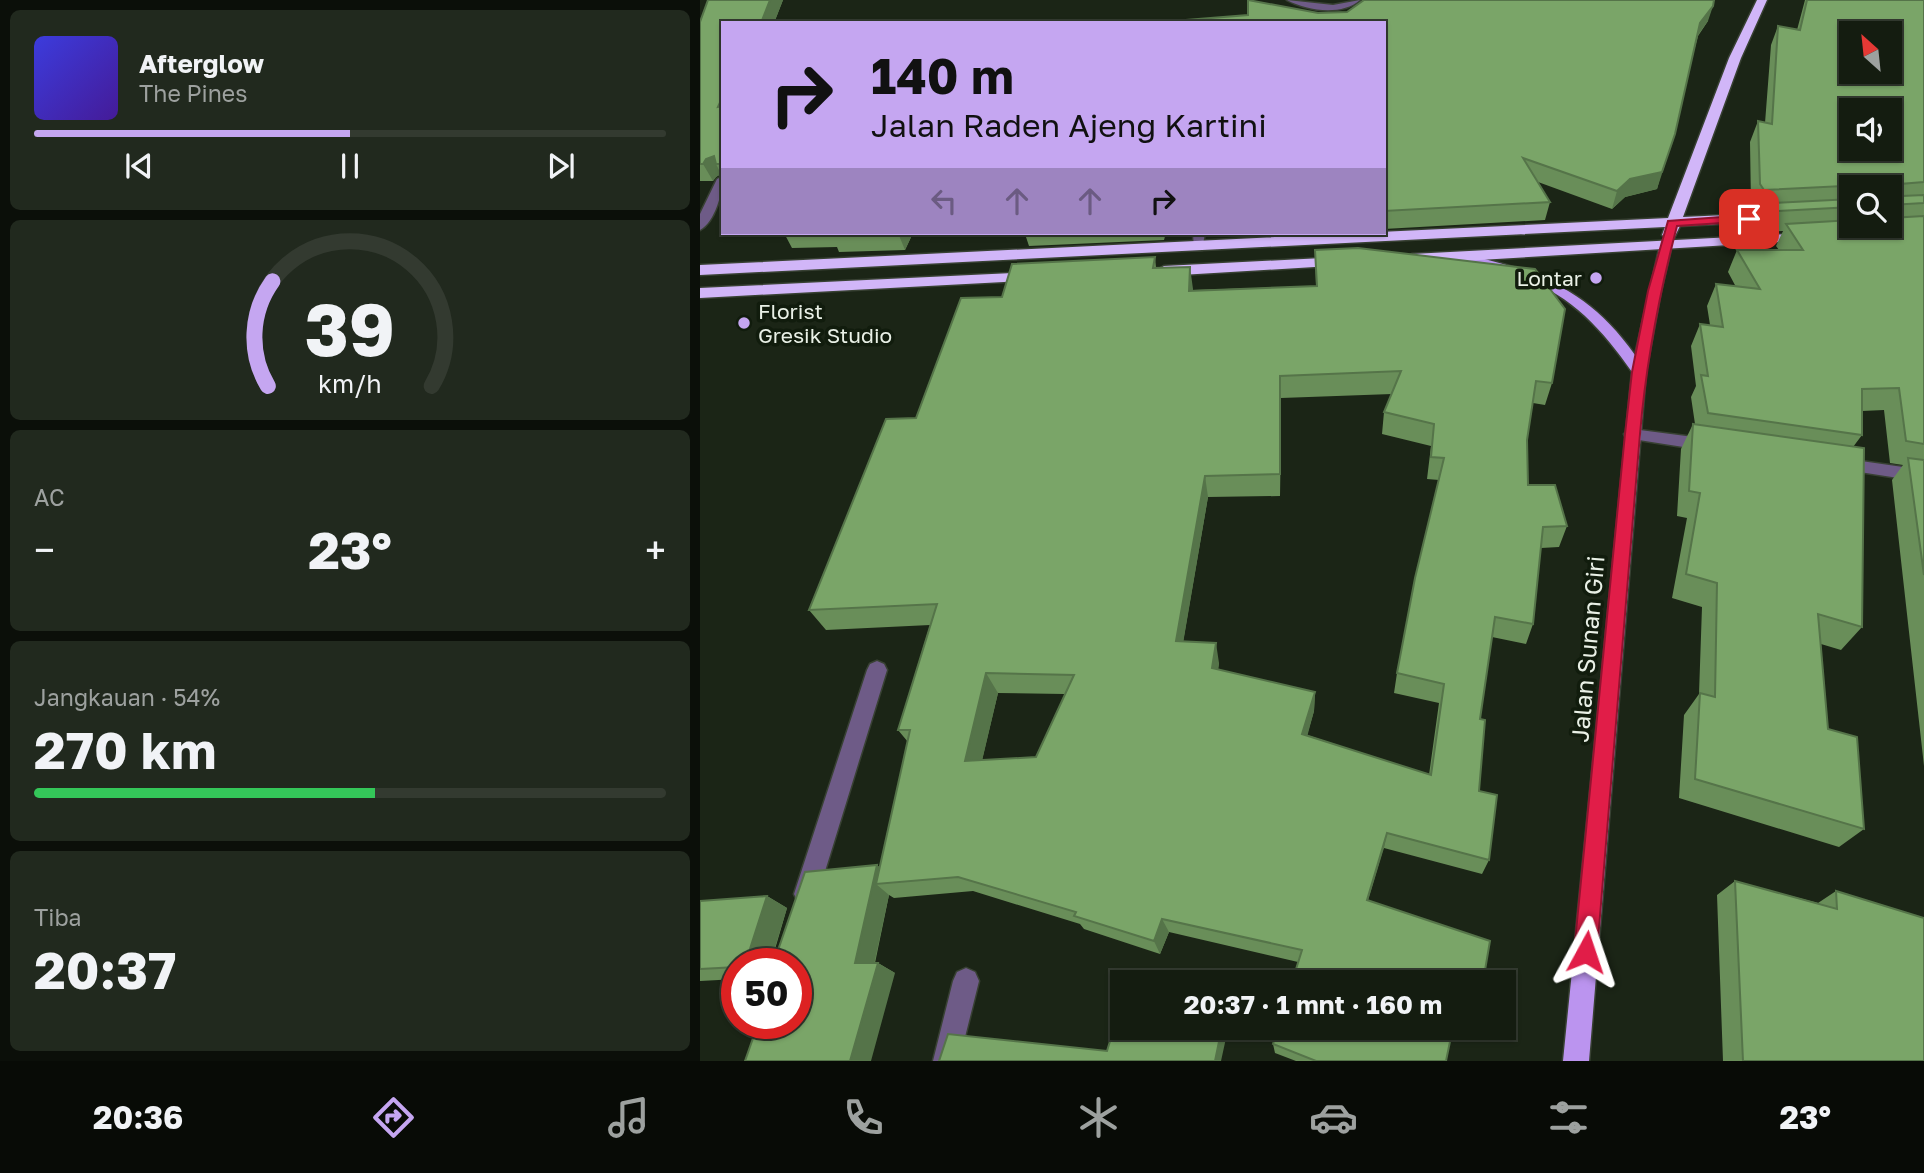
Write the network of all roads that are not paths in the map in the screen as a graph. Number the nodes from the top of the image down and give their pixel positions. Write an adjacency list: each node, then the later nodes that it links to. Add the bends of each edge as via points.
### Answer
1 (1291, 0): 2 (street, via 1336,8 1348,7)
2 (1356, 0)
3 (1762, 0): 6 (highway)
4 (721, 183): 7 (street)
5 (1839, 214): 6 (highway)
6 (1672, 223): 8 (highway); 12 (highway)
7 (700, 226)
8 (1386, 233)
9 (1337, 235): 11 (highway)
10 (1827, 236): 12 (highway)
11 (1198, 240): 16 (highway)
12 (1666, 245): 13 (highway); 20 (main road, Jalan Sunan Giri)
13 (1460, 257): 14 (highway); 20 (main road, via 1518,270 1556,285 1592,311)
14 (1391, 260)
15 (1363, 261): 17 (highway)
16 (700, 270)
17 (1142, 272)
18 (1045, 276): 19 (highway)
19 (700, 293)
20 (1639, 372): 21 (main road, Jalan Sunan Giri)
21 (1632, 434): 22 (street); 29 (main road, Jalan Sunan Giri)
22 (1729, 448)
23 (1825, 462): 24 (street)
24 (1924, 476)
25 (877, 670): 26 (street)
26 (800, 913)
27 (966, 981): 28 (street)
28 (946, 1061)
29 (1576, 1061)

